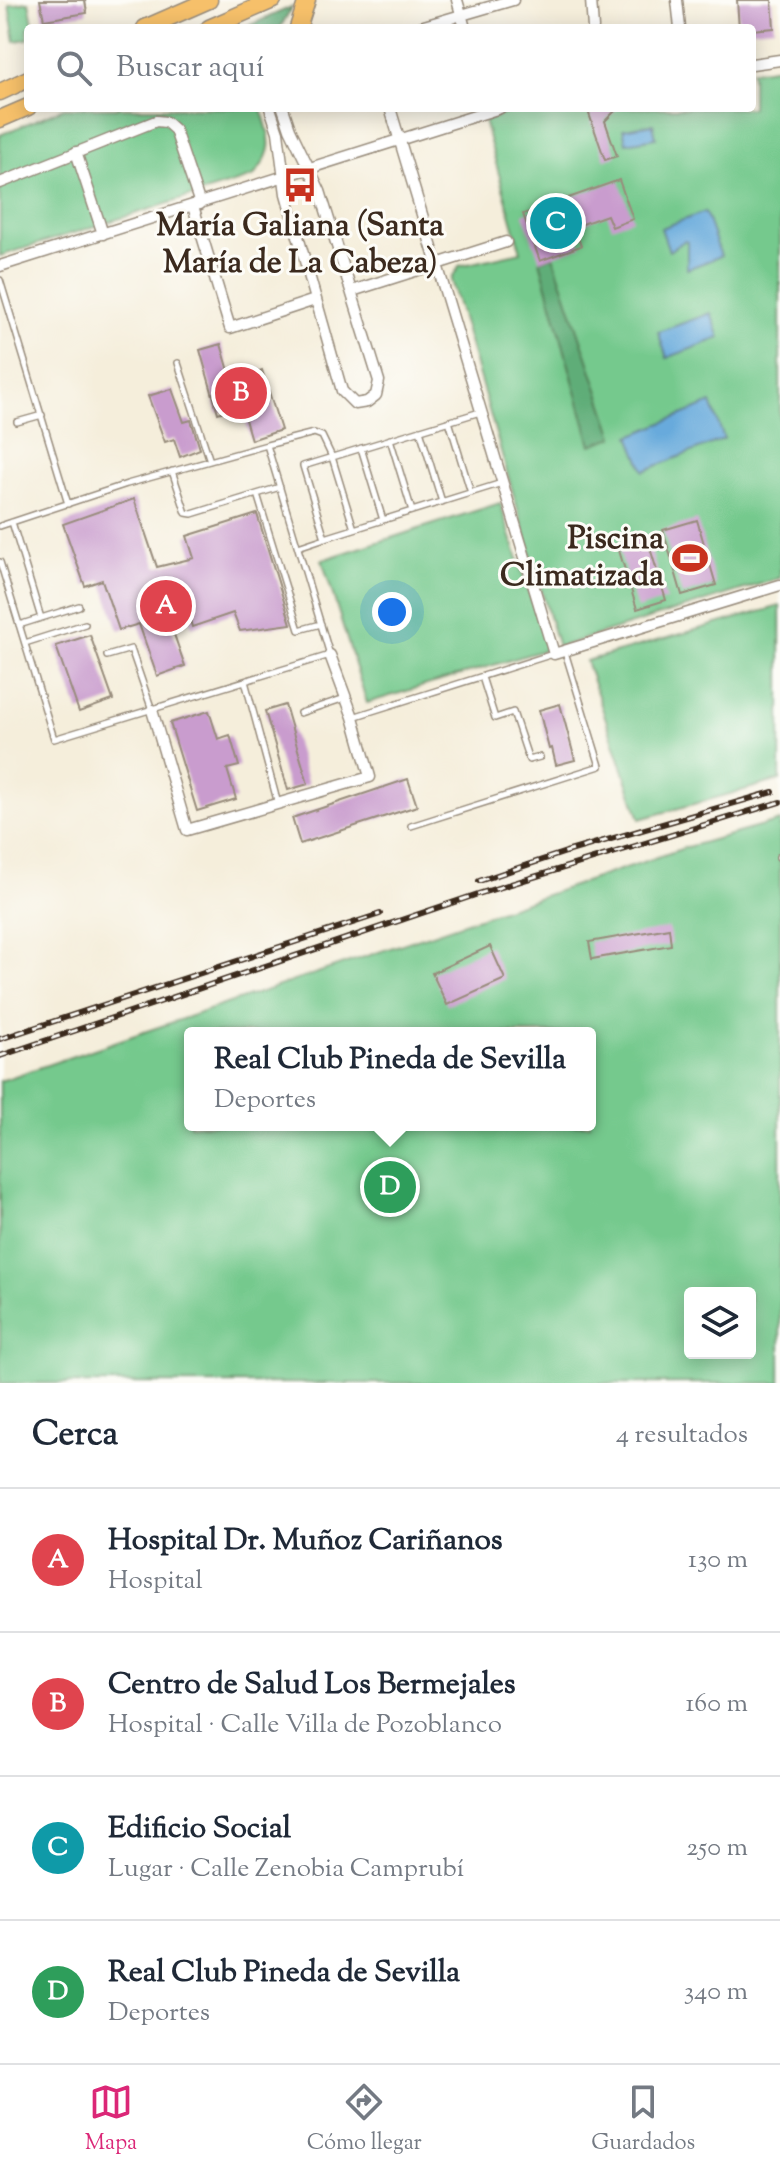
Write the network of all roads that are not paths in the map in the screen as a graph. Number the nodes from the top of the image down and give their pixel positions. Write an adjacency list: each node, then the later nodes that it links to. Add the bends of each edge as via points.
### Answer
1 (273, 0): 11 (main road)
2 (307, 0): 12 (main road)
3 (457, 0): 8 (street)
4 (513, 0): 8 (street)
5 (591, 0): 15 (street)
6 (677, 0): 16 (street)
7 (199, 2): 9 (main road); 10 (main road)
8 (462, 15): 13 (street); 14 (street)
9 (153, 24)
10 (202, 24)
11 (218, 24)
12 (299, 24)
13 (431, 24)
14 (464, 24)
15 (593, 24)
16 (680, 24)
17 (780, 60): 18 (street)
18 (756, 63)
19 (24, 81): 20 (main road)
20 (0, 92)
21 (24, 109): 26 (main road)
22 (271, 112): 30 (street)
23 (284, 112): 29 (street)
24 (391, 112): 27 (street)
25 (481, 112): 27 (street)
26 (0, 119)
27 (399, 139): 29 (street); 35 (street)
28 (76, 152): 31 (street); 32 (street, via 156,121 166,122 175,130); 33 (street)
29 (310, 169): 30 (street); 38 (street)
30 (282, 178): 32 (street); 39 (street)
31 (0, 183)
32 (196, 205): 33 (street); 39 (street, via 230,328)
33 (103, 234): 36 (street)
34 (506, 242): 35 (street)
35 (437, 264): 38 (street); 41 (street)
36 (0, 266)
37 (0, 280): 42 (lane)
38 (352, 291): 39 (street, via 379,381 376,395 367,402 355,404 342,391)
39 (315, 300)
40 (178, 363): 50 (lane)
41 (481, 411): 43 (lane); 52 (street)
42 (42, 415): 44 (lane); 57 (lane)
43 (449, 421): 45 (lane); 54 (lane)
44 (17, 422)
45 (420, 430): 46 (lane); 56 (lane)
46 (390, 439): 48 (lane); 58 (lane)
47 (267, 445): 49 (lane, via 314,433 322,436); 50 (lane); 53 (lane)
48 (361, 448): 49 (lane); 59 (lane)
49 (332, 457): 62 (lane); 63 (lane, via 303,466)
50 (210, 461): 51 (lane)
51 (172, 471): 55 (lane, via 186,513); 57 (lane)
52 (503, 483): 54 (lane); 73 (street)
53 (280, 487): 55 (lane); 64 (lane)
54 (471, 493): 56 (lane)
55 (257, 494): 70 (lane, via 299,630)
56 (442, 502): 58 (lane)
57 (68, 504): 60 (lane)
58 (412, 511): 59 (lane)
59 (383, 520): 62 (lane)
60 (12, 522): 61 (lane); 68 (lane)
61 (0, 526)
62 (354, 529): 63 (lane)
63 (325, 538): 64 (lane)
64 (298, 547): 70 (lane)
65 (0, 562): 71 (lane)
66 (780, 585): 73 (street)
67 (79, 606): 68 (lane)
68 (41, 618): 71 (lane)
69 (85, 624): 72 (lane)
70 (321, 624): 74 (lane)
71 (19, 625): 72 (lane)
72 (25, 643): 79 (lane, via 54,739)
73 (562, 651): 76 (lane); 84 (lane, via 600,766)
74 (330, 655): 77 (lane); 78 (street)
75 (107, 656): 79 (lane, via 131,649)
76 (482, 677): 81 (lane); 82 (lane, via 495,718 513,712 529,760)
77 (245, 681): 79 (lane); 83 (lane)
78 (346, 698): 80 (lane); 81 (street)
79 (152, 710): 83 (street, via 187,830)
80 (300, 713)
81 (353, 717): 83 (street, via 370,777)
82 (540, 757)
83 (278, 804)
84 (411, 826)

